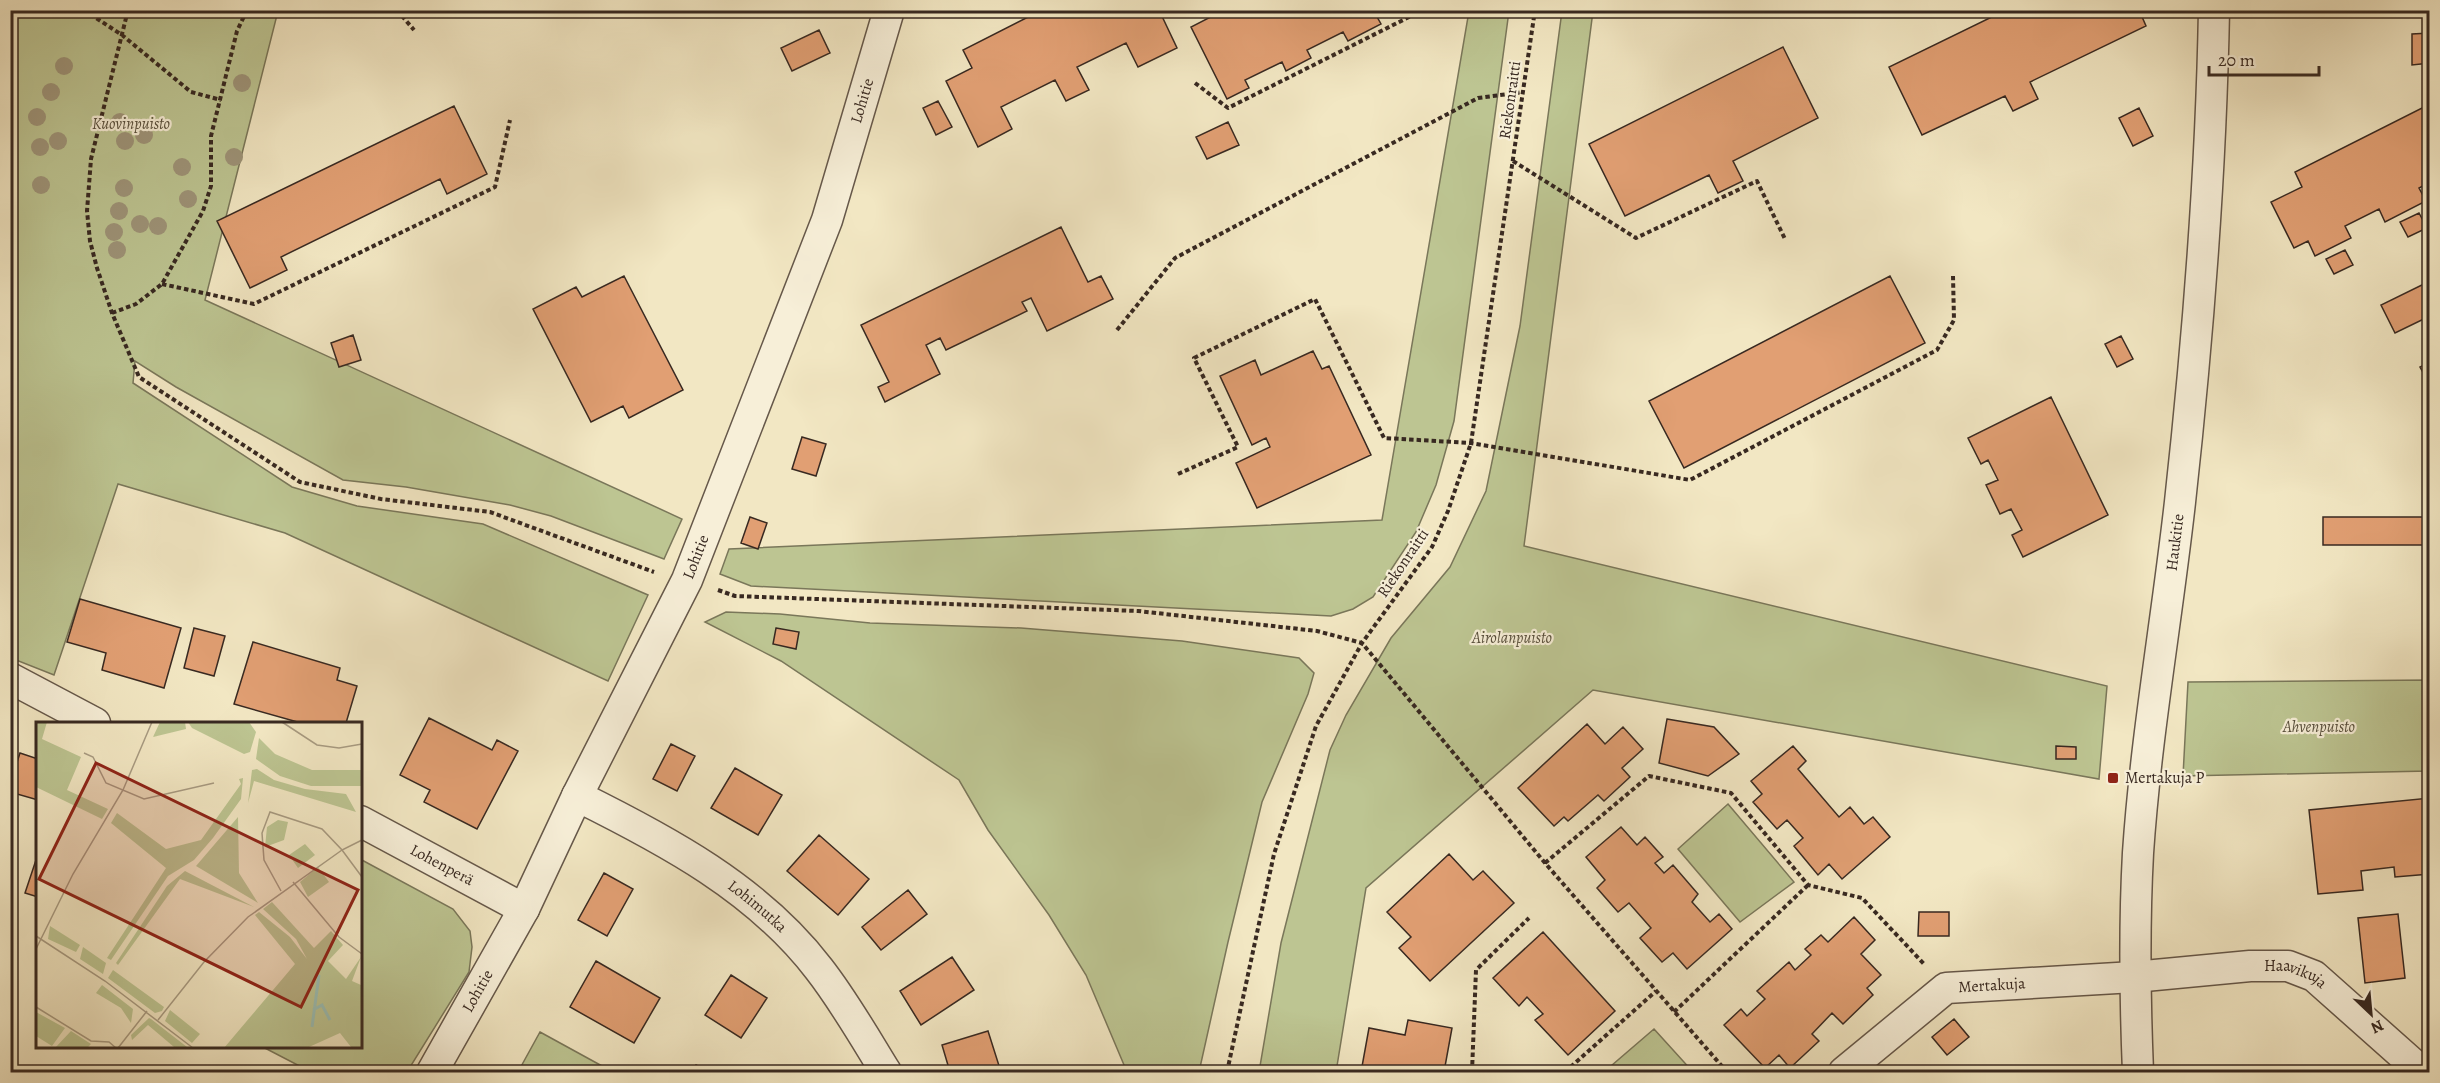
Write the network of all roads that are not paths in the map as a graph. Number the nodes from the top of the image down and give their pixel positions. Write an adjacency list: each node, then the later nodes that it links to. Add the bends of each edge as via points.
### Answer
1 (889, 10): 5 (street, Lohitie, via 827,220 687,580)
2 (2214, 10): 8 (street, Haukitie, via 2209,160 2199,288 2180,501 2138,853)
3 (10, 678): 4 (street)
4 (93, 722)
5 (577, 796): 7 (street, Lohitie); 10 (street, Lohimutka, via 638,826 745,895 819,969)
6 (362, 822): 7 (street, Lohenperä)
7 (524, 909): 9 (street, Lohitie)
8 (2134, 977): 11 (street, Mertakuja, via 1946,988); 12 (street, Haukitie); 13 (street, Haavikuja, via 2288,966 2314,976)
9 (432, 1072)
10 (886, 1072)
11 (1844, 1072)
12 (2138, 1072)
13 (2422, 1072)

